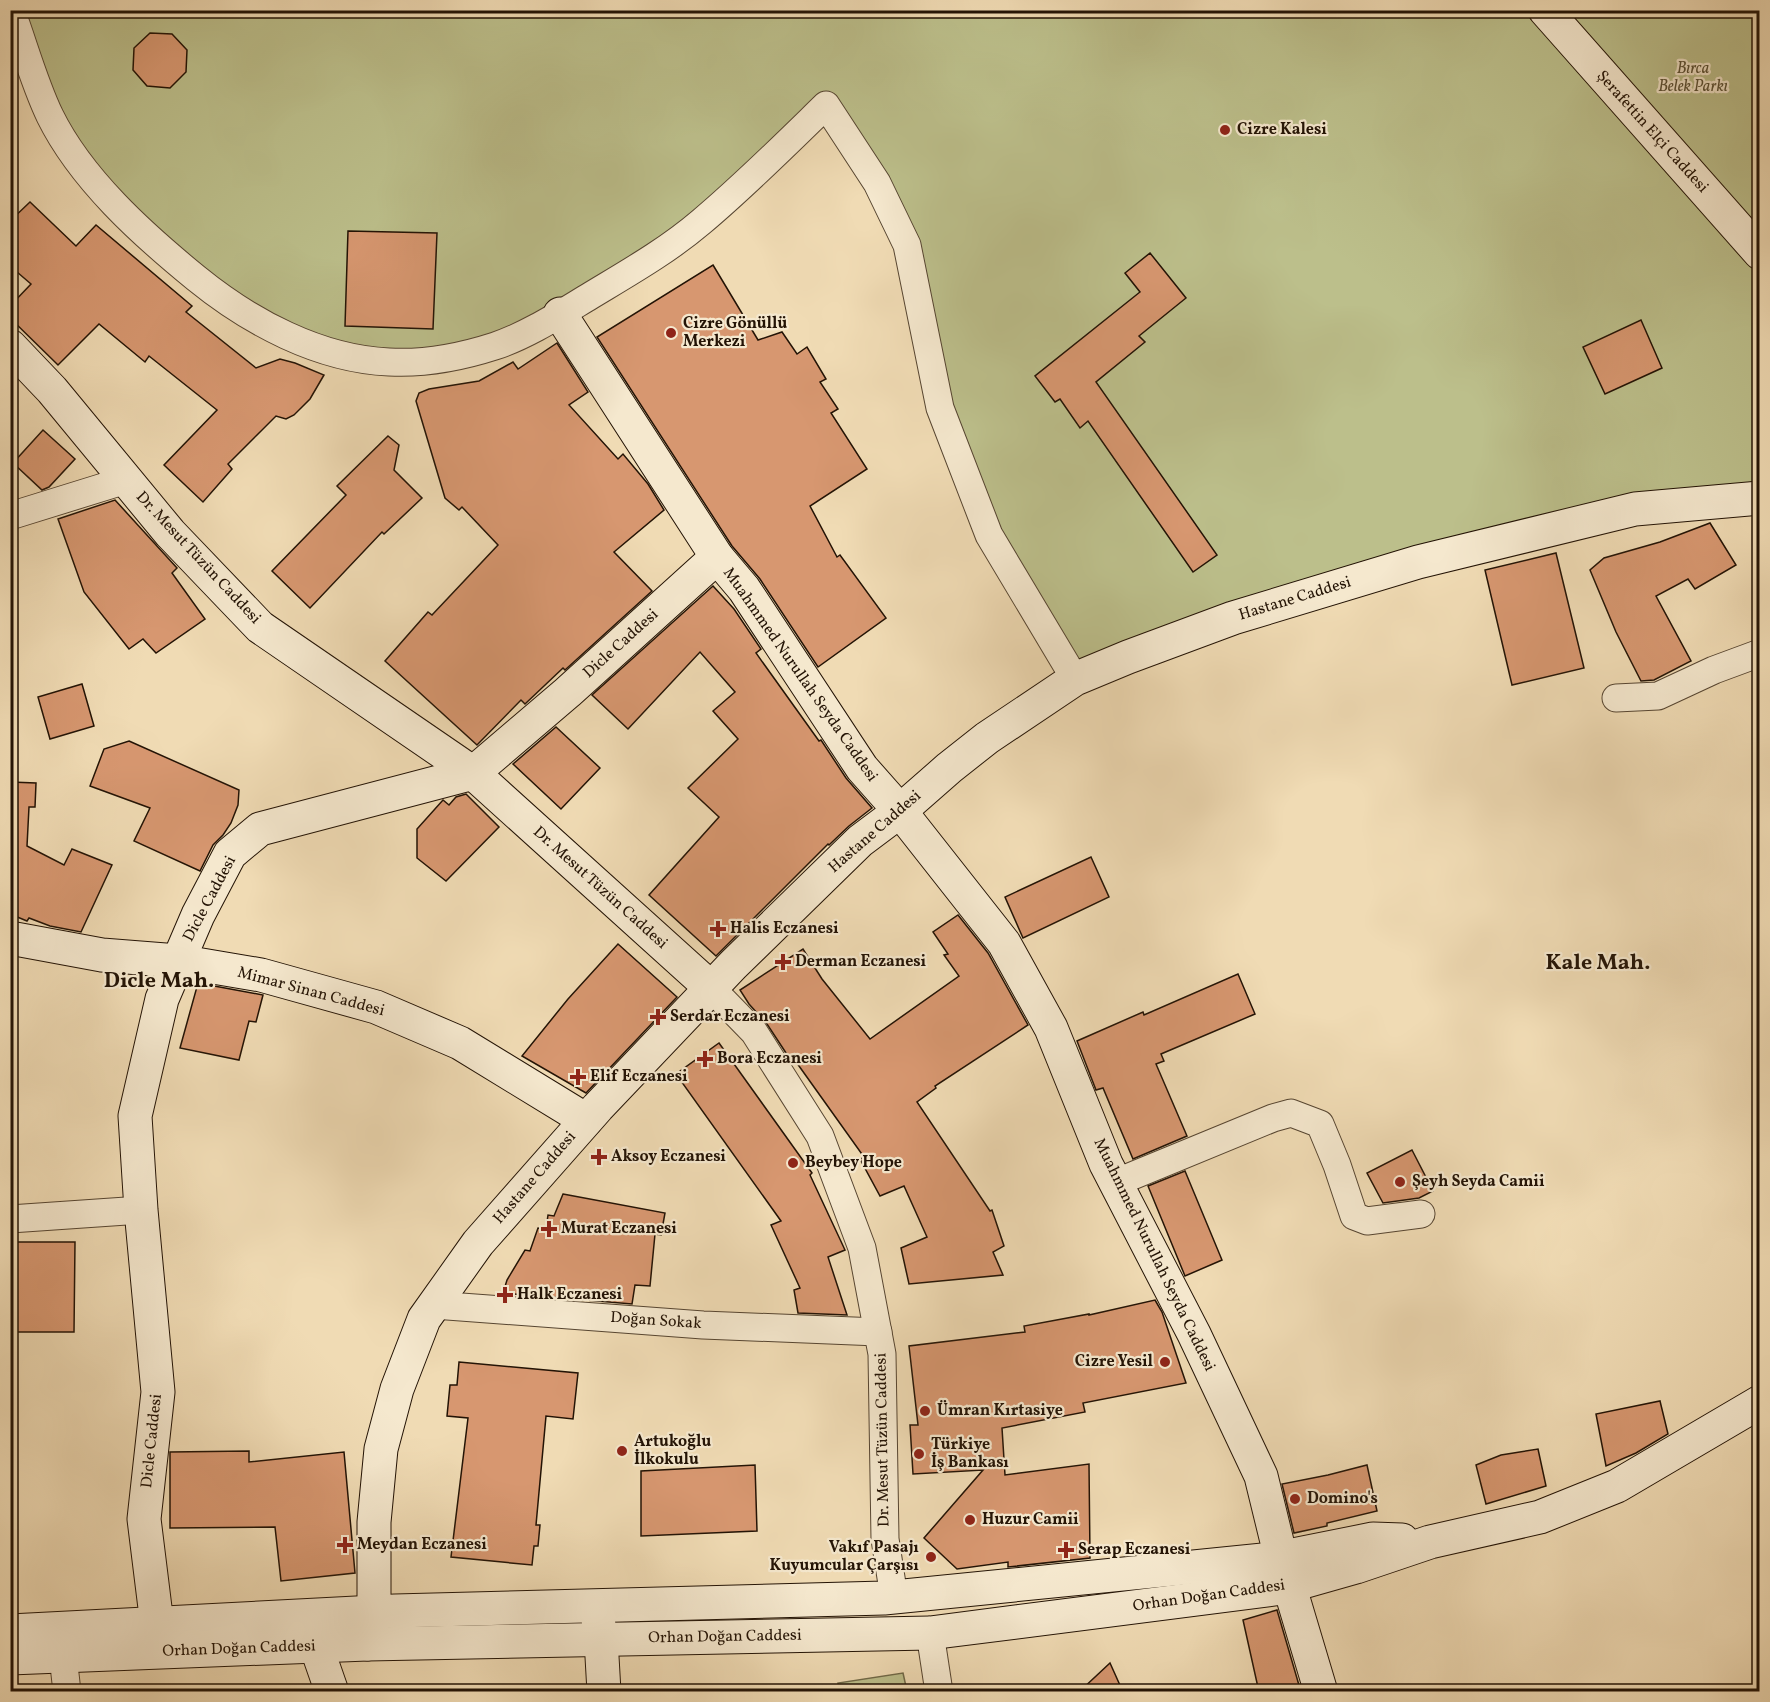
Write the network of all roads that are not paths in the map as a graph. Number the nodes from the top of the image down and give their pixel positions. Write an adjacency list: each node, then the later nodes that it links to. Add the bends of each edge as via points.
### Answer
1 (11, 10): 4 (street, via 50,116 89,176 163,251 220,297 263,323 299,340 352,357 418,362 497,345)
2 (1545, 10): 3 (street, Şerafettin Elçi Caddesi)
3 (1760, 253)
4 (560, 314): 9 (street, Muahmmed Nurullah Seyda Caddesi); 11 (street, via 651,259 700,223 826,105 877,183 907,245 940,408 989,535)
5 (10, 346): 6 (street, Dr. Mesut Tüzün Caddesi)
6 (126, 480): 8 (street); 13 (street, Dr. Mesut Tüzün Caddesi, via 170,533 260,627)
7 (1760, 498): 11 (street, Hastane Caddesi, via 1635,509 1418,562 1233,618)
8 (10, 516)
9 (717, 557): 13 (street, Dicle Caddesi); 14 (street, Muahmmed Nurullah Seyda Caddesi, via 744,589 862,768)
10 (1760, 653): 12 (street, via 1658,696)
11 (1075, 679): 14 (street, Hastane Caddesi, via 987,738)
12 (1616, 698)
13 (473, 773): 16 (street, Dicle Caddesi, via 260,829 230,855); 17 (street, Dr. Mesut Tüzün Caddesi)
14 (900, 811): 17 (street, Hastane Caddesi, via 860,841); 19 (street, Muahmmed Nurullah Seyda Caddesi, via 1004,943 1051,1028)
15 (10, 938): 16 (street, Mimar Sinan Caddesi, via 102,955)
16 (178, 961): 18 (street, Mimar Sinan Caddesi, via 261,975 376,1007 459,1043); 20 (street, Dicle Caddesi, via 162,999 135,1116)
17 (711, 988): 18 (street, Hastane Caddesi); 24 (street, Dr. Mesut Tüzün Caddesi, via 754,1032 820,1136 862,1248)
18 (586, 1120): 23 (street, Hastane Caddesi, via 478,1243)
19 (1115, 1183): 21 (street, via 1291,1113 1320,1124 1354,1216 1367,1221); 26 (street, Muahmmed Nurullah Seyda Caddesi, via 1194,1334 1261,1476)
20 (141, 1210): 22 (street); 30 (street, Dicle Caddesi, via 158,1392 144,1519)
21 (1421, 1214)
22 (10, 1220)
23 (434, 1305): 24 (street, Doğan Sokak, via 703,1325); 29 (street, Hastane Caddesi, via 424,1319 397,1389 381,1449 374,1522)
24 (878, 1332): 27 (street, Dr. Mesut Tüzün Caddesi, via 882,1354 885,1539)
25 (1760, 1402): 26 (street, Orhan Doğan Caddesi, via 1617,1486 1540,1517 1430,1542 1356,1567)
26 (1286, 1571): 27 (street, Orhan Doğan Caddesi); 32 (street, Orhan Doğan Caddesi); 42 (street, Muahmmed Nurullah Seyda Caddesi)
27 (894, 1597): 28 (street, Orhan Doğan Caddesi); 32 (street)
28 (596, 1605): 29 (street, Orhan Doğan Caddesi); 33 (street)
29 (374, 1612): 30 (street, Orhan Doğan Caddesi); 34 (street, Hastane Caddesi)
30 (157, 1624): 31 (street, Orhan Doğan Caddesi)
31 (10, 1630)
32 (930, 1633): 33 (street, Orhan Doğan Caddesi); 41 (street)
33 (601, 1640): 34 (street, Orhan Doğan Caddesi); 40 (street)
34 (367, 1644): 35 (street, Orhan Doğan Caddesi)
35 (316, 1646): 36 (street, Orhan Doğan Caddesi); 39 (street)
36 (63, 1656): 37 (street, Orhan Doğan Caddesi); 38 (street)
37 (10, 1658)
38 (67, 1692)
39 (332, 1692)
40 (604, 1692)
41 (939, 1692)
42 (1321, 1692)

